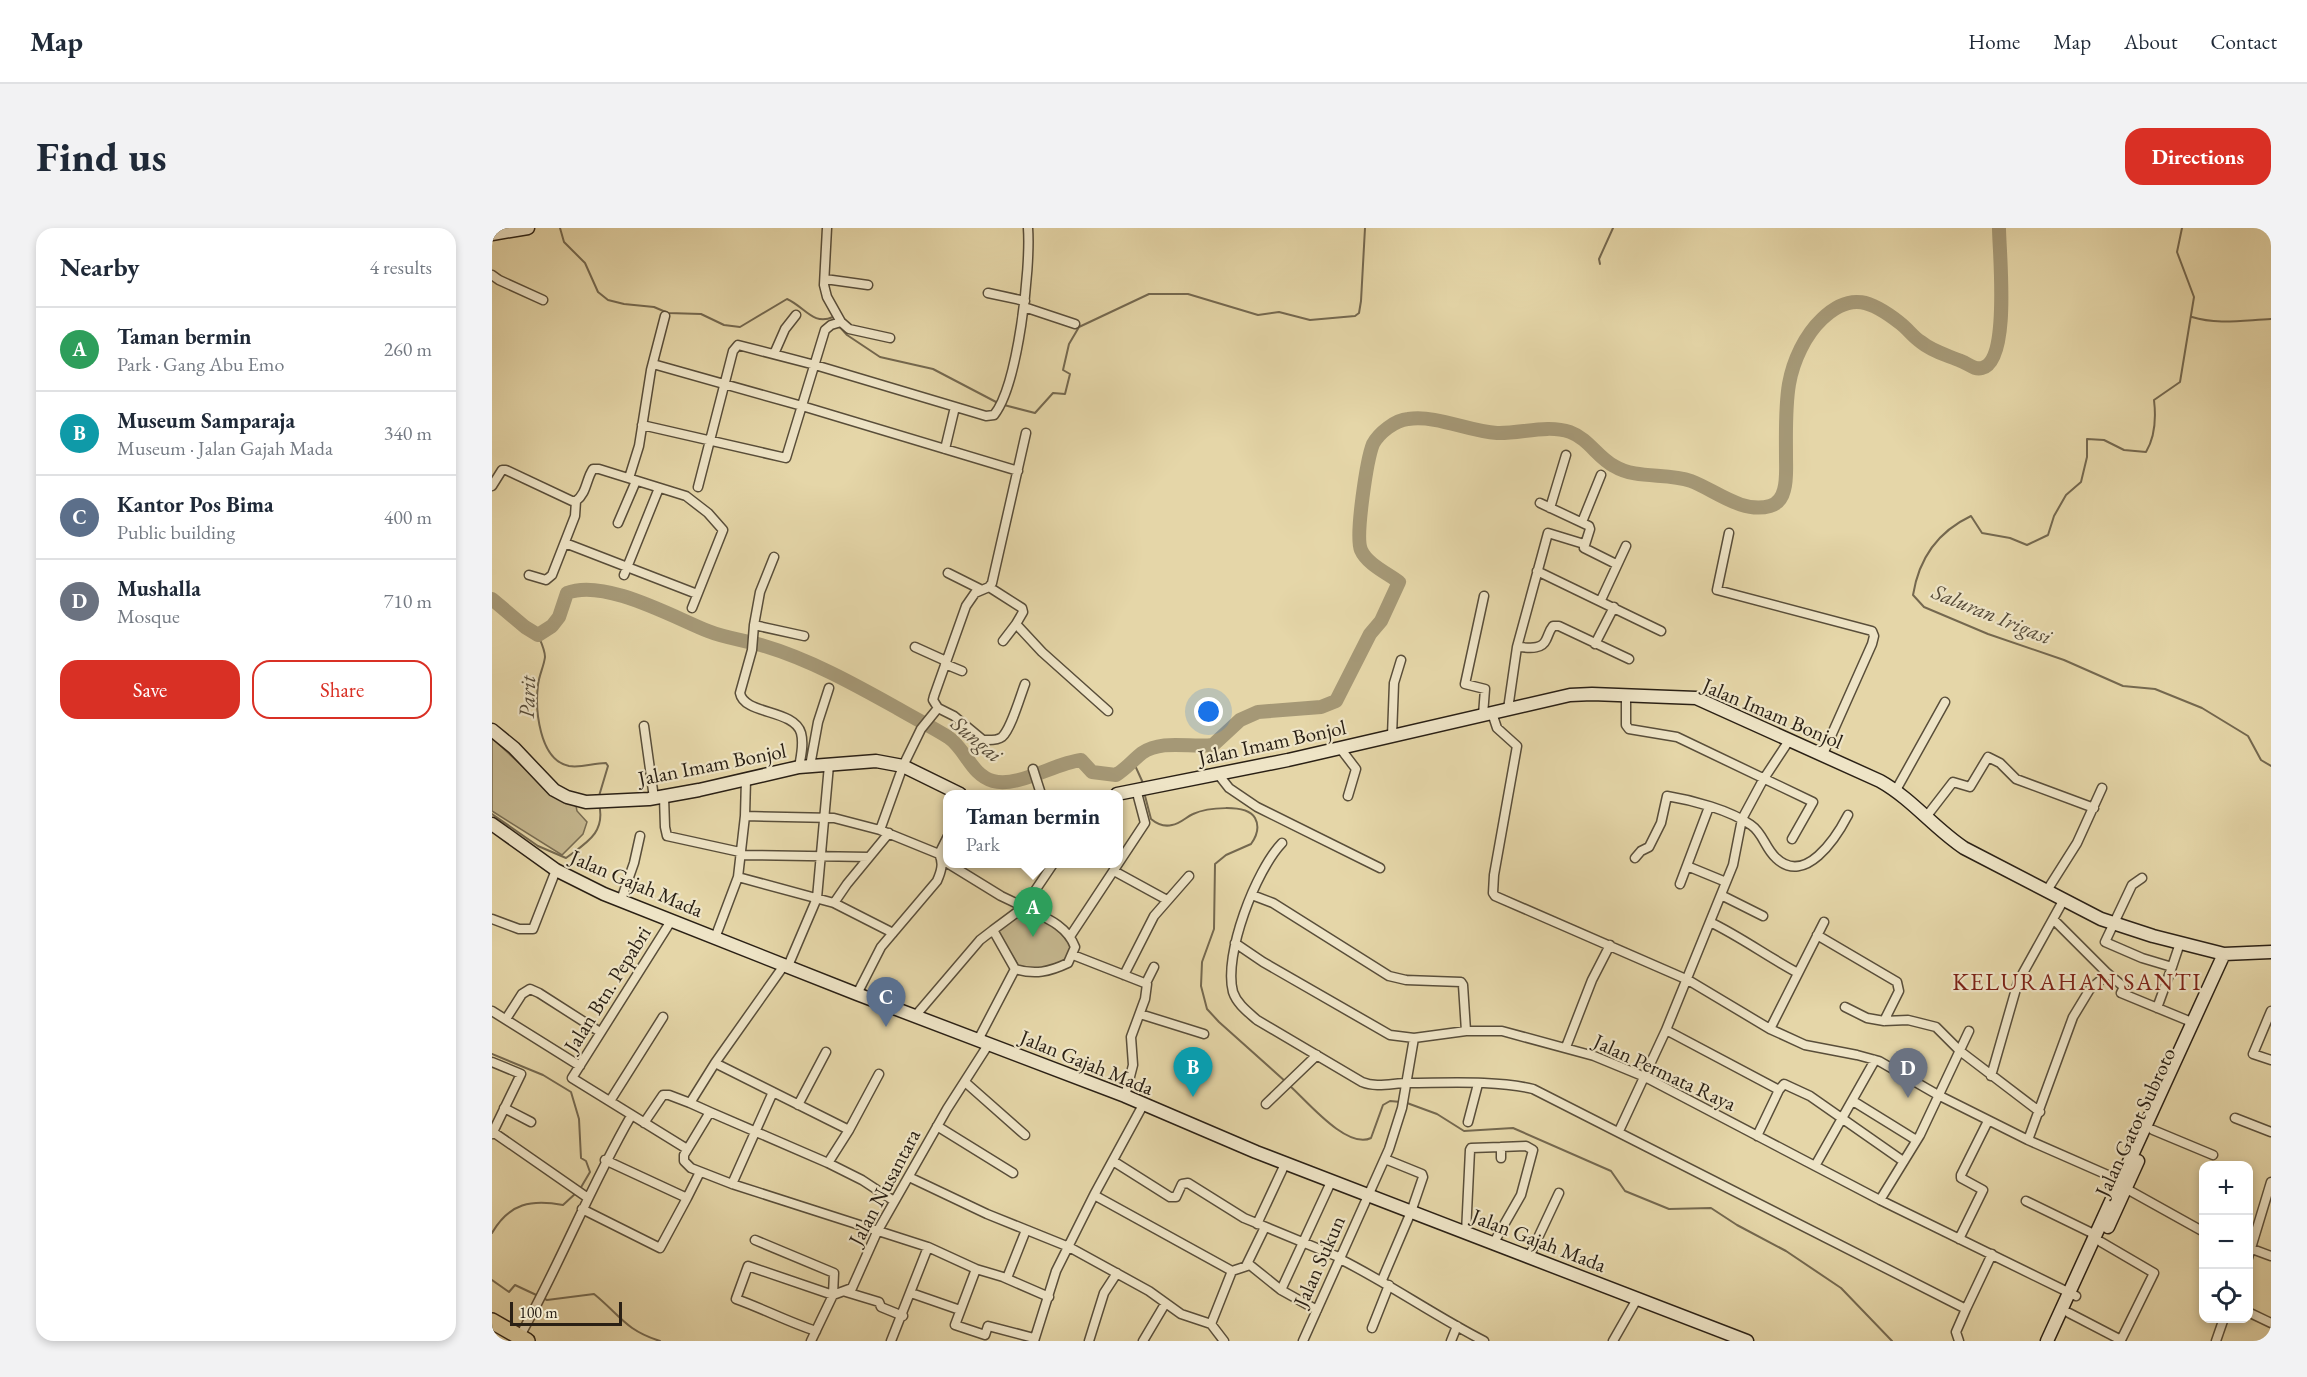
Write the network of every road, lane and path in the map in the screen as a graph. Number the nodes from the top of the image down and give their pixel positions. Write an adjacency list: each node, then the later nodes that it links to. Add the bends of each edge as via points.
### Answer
1 (528, 228): 4 (street)
2 (827, 228): 6 (street)
3 (1028, 228): 10 (street)
4 (492, 234)
5 (492, 275): 9 (street)
6 (825, 279): 7 (street); 13 (street, via 827,297)
7 (868, 285)
8 (988, 293): 10 (street)
9 (543, 300)
10 (1024, 304): 14 (street); 21 (street, via 1010,379 997,411 986,416)
11 (796, 315): 16 (street)
12 (665, 316): 17 (street)
13 (841, 322): 15 (street, via 849,329); 18 (street, via 825,330)
14 (1075, 324)
15 (890, 338)
16 (774, 354): 18 (street); 19 (street, via 738,345)
17 (653, 364): 19 (street); 22 (street)
18 (815, 366): 20 (street); 21 (street)
19 (724, 383): 20 (street); 24 (street)
20 (802, 406): 24 (street, via 786,458); 25 (street)
21 (955, 407): 25 (street)
22 (642, 425): 24 (street); 29 (street)
23 (1026, 433): 27 (street)
24 (709, 441): 31 (street)
25 (945, 449): 27 (street)
26 (1566, 455): 35 (street)
27 (1018, 471): 48 (street, via 992,582)
28 (1601, 475): 36 (street)
29 (632, 479): 32 (street); 33 (street, via 593,469 584,493); 37 (street)
30 (492, 486): 33 (street, via 502,470 506,470)
31 (698, 487)
32 (659, 488): 44 (street); 49 (street, via 686,496 723,530)
33 (576, 501): 39 (street)
34 (1540, 503): 35 (street)
35 (1550, 508): 36 (street)
36 (1582, 522): 40 (street, via 1590,529)
37 (618, 523)
38 (1729, 533): 79 (street, via 1717,590 1874,634)
39 (565, 543): 44 (street); 47 (street, via 552,575 546,580)
40 (1584, 544): 43 (street, via 1587,550); 45 (street, via 1548,533)
41 (1626, 546): 43 (street)
42 (774, 557): 55 (street, via 760,592)
43 (1616, 564): 51 (street)
44 (626, 570): 49 (street)
45 (1538, 571): 51 (street); 61 (street)
46 (948, 573): 48 (street)
47 (529, 575)
48 (985, 588): 54 (street, via 1022,608); 64 (street, via 971,596)
49 (697, 594): 53 (street)
50 (1484, 596): 73 (street, via 1465,684 1485,689)
51 (1601, 600): 52 (street)
52 (1614, 607): 56 (street); 59 (street)
53 (692, 608)
54 (1016, 624): 58 (street); 72 (street)
55 (754, 625): 57 (street); 81 (street, via 740,696 745,703 795,723 800,729)
56 (1661, 631)
57 (804, 636)
58 (1003, 642)
59 (1595, 644): 61 (street, via 1556,626 1551,627 1545,644); 62 (street)
60 (915, 647): 64 (street)
61 (1516, 647): 71 (street)
62 (1629, 659)
63 (1401, 660): 76 (street, via 1394,683)
64 (946, 663): 65 (street); 70 (street, via 933,700)
65 (962, 670)
66 (1025, 684): 70 (street, via 1009,725 998,739 983,740)
67 (829, 688): 81 (street)
68 (1626, 695): 71 (street, Jalan Imam Bonjol, via 1570,695); 77 (street, Jalan Imam Bonjol, via 1696,698); 86 (street, via 1629,729 1677,737)
69 (1946, 702): 91 (street)
70 (938, 708): 82 (street, via 921,729)
71 (1508, 709): 73 (street, Jalan Imam Bonjol)
72 (1108, 711)
73 (1487, 714): 76 (street, Jalan Imam Bonjol); 150 (street, via 1517,746 1494,875 1494,895)
74 (644, 726): 94 (street)
75 (492, 730): 94 (street, Jalan Imam Bonjol, via 554,790 576,800)
76 (1392, 736): 78 (street, Jalan Imam Bonjol)
77 (1790, 740): 79 (street, Jalan Imam Bonjol); 86 (street)
78 (1340, 748): 84 (street, Jalan Imam Bonjol); 93 (street, via 1356,769)
79 (1823, 754): 91 (street, Jalan Imam Bonjol)
80 (829, 765): 81 (street, Jalan Imam Bonjol); 82 (street, Jalan Imam Bonjol, via 876,761); 100 (street)
81 (804, 766): 85 (street, Jalan Imam Bonjol)
82 (903, 766): 89 (street, Jalan Imam Bonjol); 103 (street)
83 (1033, 769): 90 (street)
84 (1218, 774): 87 (street, Jalan Imam Bonjol); 119 (street, via 1229,788 1257,807)
85 (746, 779): 94 (street, Jalan Imam Bonjol); 97 (street)
86 (1763, 780): 101 (street); 106 (street, via 1813,802)
87 (1142, 788): 92 (street, Jalan Imam Bonjol); 111 (street, via 1145,823)
88 (2102, 788): 96 (street)
89 (950, 790)
90 (1039, 790)
91 (1896, 790): 99 (street, Jalan Imam Bonjol)
92 (1123, 793)
93 (1348, 796)
94 (659, 798): 108 (street, via 667,836)
95 (1709, 807): 101 (street); 112 (street, via 1667,796 1661,823 1649,847); 115 (street)
96 (2094, 808): 99 (street, via 2016,779 1988,757 1970,787 1953,783); 127 (street)
97 (745, 816): 100 (street); 108 (street)
98 (1848, 816): 101 (street, via 1830,845 1799,866 1777,859 1756,829)
99 (1926, 817): 127 (street, Jalan Imam Bonjol, via 1964,848)
100 (823, 818): 103 (street); 109 (street)
101 (1742, 819): 125 (street, via 1736,855)
102 (492, 824): 120 (street, Jalan Gajah Mada)
103 (880, 830): 104 (street)
104 (889, 833): 110 (street); 113 (street)
105 (640, 836): 131 (street)
106 (1792, 839)
107 (1282, 843): 128 (street, via 1271,856)
108 (740, 853): 109 (street); 123 (street)
109 (820, 857): 110 (street); 130 (street)
110 (869, 857): 134 (street)
111 (1123, 857)
112 (1635, 858)
113 (943, 860)
114 (943, 864): 144 (street, via 937,881)
115 (1687, 866): 125 (street); 126 (street)
116 (957, 868): 135 (street)
117 (1050, 868): 135 (street)
118 (1116, 868): 121 (street)
119 (1380, 868)
120 (556, 870): 131 (street, Jalan Gajah Mada); 138 (street, via 533,929 519,929)
121 (1114, 871): 132 (street); 145 (street)
122 (1189, 876): 132 (street)
123 (738, 878): 130 (street); 147 (street)
124 (2142, 878): 142 (street, via 2132,885)
125 (1726, 882): 129 (street)
126 (1680, 884)
127 (2046, 892): 133 (street, Jalan Imam Bonjol)
128 (1252, 895): 148 (street); 176 (street, via 1273,903 1389,975 1406,980 1461,982)
129 (1720, 895): 136 (street); 140 (street)
130 (817, 898): 134 (street); 154 (street)
131 (621, 900): 139 (street, Jalan Gajah Mada)
132 (1167, 900): 160 (street, via 1154,916)
133 (2063, 901): 137 (street); 142 (street, Jalan Imam Bonjol)
134 (834, 903): 144 (street)
135 (1024, 907): 143 (street); 145 (street)
136 (1763, 916)
137 (2053, 919): 159 (street); 192 (street, via 2018,982)
138 (492, 920)
139 (671, 921): 147 (street, Jalan Gajah Mada); 178 (street, Jalan Btn. Pepabri)
140 (1710, 922): 158 (street); 161 (street)
141 (1824, 922): 146 (street)
142 (2113, 923): 149 (street, Jalan Imam Bonjol); 156 (street, via 2105,942)
143 (993, 930): 157 (street); 169 (street, via 980,940)
144 (893, 933): 163 (street, via 876,954)
145 (1071, 935): 153 (street)
146 (1817, 935): 158 (street); 172 (street, via 1897,982 1899,991)
147 (715, 938): 154 (street, Jalan Gajah Mada)
148 (1235, 943): 180 (street, Jalan Permata Raya, via 1385,1033); 185 (street, via 1232,982 1239,1003 1257,1020)
149 (2180, 943): 152 (street, Jalan Imam Bonjol); 156 (street)
150 (1610, 945): 161 (street); 182 (street)
151 (2271, 952): 152 (street)
152 (2227, 954): 173 (street, Jalan Gatot Subroto); 219 (street, Jalan Gatot Subroto, via 2202,1023)
153 (1073, 955): 157 (street, via 1068,963 1044,972); 160 (street)
154 (786, 965): 163 (street, Jalan Gajah Mada); 189 (street)
155 (1154, 967): 162 (street)
156 (2172, 967): 165 (street)
157 (1015, 969): 181 (street, Jalan Nusantara)
158 (1798, 973): 174 (street)
159 (2108, 974): 165 (street, via 2124,987 2121,993); 209 (street, via 2090,989 2073,1017)
160 (1125, 975): 162 (street)
161 (1688, 980): 174 (street); 175 (street)
162 (1146, 983): 168 (street)
163 (857, 994): 169 (street, Jalan Gajah Mada)
164 (1845, 1007): 172 (street)
165 (2157, 1008): 173 (street)
166 (492, 1011): 171 (street)
167 (2271, 1011): 186 (street, via 2253,1054)
168 (1140, 1014): 179 (street); 200 (street, via 1131,1037 1133,1065)
169 (916, 1016): 181 (street, Jalan Gajah Mada)
170 (663, 1017): 201 (street)
171 (506, 1019): 178 (street, via 522,994 533,990); 190 (street)
172 (1884, 1021): 183 (street, via 1908,1020 1936,1027)
173 (2194, 1023): 245 (street, Jalan Gatot Subroto)
174 (1770, 1029): 187 (street, via 1805,1045)
175 (1666, 1030): 193 (street); 197 (street)
176 (1466, 1031): 180 (street, Jalan Permata Raya); 182 (street, Jalan Permata Raya, via 1512,1032)
177 (1969, 1031): 183 (street)
178 (600, 1032): 190 (street, Jalan Btn. Pepabri)
179 (1204, 1034)
180 (1414, 1038): 195 (street, Jalan Sukun)
181 (983, 1042): 194 (street, Jalan Nusantara); 200 (street, Jalan Gajah Mada)
182 (1566, 1047): 193 (street, Jalan Permata Raya)
183 (1960, 1051): 192 (street); 199 (street)
184 (826, 1052): 205 (street)
185 (1317, 1055): 195 (street, via 1367,1084); 204 (street)
186 (2271, 1059)
187 (1875, 1060): 199 (street); 202 (street)
188 (492, 1062): 207 (street, via 521,1074)
189 (715, 1063): 198 (street); 203 (street)
190 (580, 1066): 201 (street, Jalan Btn. Pepabri, via 572,1078)
191 (879, 1074): 218 (street)
192 (1991, 1076): 209 (street)
193 (1645, 1077): 221 (street); 225 (street, Jalan Permata Raya)
194 (964, 1082): 217 (street, Jalan Nusantara); 224 (street)
195 (1406, 1083): 196 (street); 232 (street, Jalan Sukun)
196 (1478, 1084): 215 (street); 221 (street, via 1533,1089)
197 (1779, 1090): 212 (street, via 1784,1084 1810,1096); 225 (street)
198 (773, 1092): 205 (street); 220 (street)
199 (1938, 1095): 213 (street); 226 (street)
200 (1125, 1096): 206 (street, Jalan Gajah Mada)
201 (610, 1101): 210 (street, Jalan Btn. Pepabri)
202 (1852, 1101): 212 (street); 226 (street)
203 (690, 1103): 208 (street); 216 (street, via 663,1095)
204 (1266, 1104)
205 (798, 1105): 218 (street)
206 (1143, 1106): 234 (street); 237 (street, Jalan Gajah Mada)
207 (504, 1108): 214 (street); 223 (street)
208 (710, 1112): 220 (street); 229 (street)
209 (2040, 1112): 227 (street)
210 (631, 1116): 216 (street, Jalan Btn. Pepabri); 233 (street)
211 (2235, 1118): 222 (street)
212 (1842, 1119): 235 (street); 238 (street)
213 (1988, 1120): 227 (street); 261 (street, via 1961,1176 1983,1190)
214 (531, 1122)
215 (1468, 1122)
216 (644, 1123): 229 (street, Jalan Btn. Pepabri)
217 (938, 1125): 240 (street); 241 (street, Jalan Nusantara)
218 (849, 1130): 236 (street)
219 (2153, 1130): 230 (street); 245 (street, Jalan Gatot Subroto)
220 (754, 1131): 236 (street); 244 (street)
221 (1619, 1131): 288 (street)
222 (2271, 1132)
223 (492, 1133): 247 (street)
224 (1025, 1135)
225 (1757, 1136): 238 (street, Jalan Permata Raya)
226 (1916, 1140): 235 (street)
227 (2028, 1140): 245 (street)
228 (1501, 1147): 231 (street); 260 (street, via 1470,1150); 265 (street, via 1526,1146 1533,1150 1521,1195)
229 (687, 1149): 239 (street, via 684,1161)
230 (2212, 1155)
231 (1501, 1158)
232 (1385, 1159): 249 (street, Jalan Sukun); 255 (street, via 1423,1176)
233 (605, 1160): 247 (street); 250 (street)
234 (1113, 1161): 248 (street); 256 (street, via 1170,1197 1176,1197 1182,1184 1188,1183)
235 (1903, 1161): 251 (street)
236 (828, 1164): 252 (street)
237 (1285, 1164): 242 (street, Jalan Gajah Mada); 256 (street)
238 (1815, 1166): 251 (street, Jalan Permata Raya)
239 (700, 1172): 244 (street); 250 (street)
240 (1013, 1173)
241 (909, 1178): 252 (street, Jalan Nusantara); 258 (street)
242 (1331, 1182): 249 (street, Jalan Gajah Mada); 264 (street)
243 (2271, 1182): 266 (street)
244 (732, 1184): 259 (street)
245 (2124, 1184): 257 (street); 262 (street, Jalan Gatot Subroto)
246 (1559, 1193): 272 (street)
247 (581, 1194): 254 (street)
248 (1094, 1195): 268 (street); 276 (street)
249 (1369, 1196): 255 (street, Jalan Gajah Mada); 273 (street, Jalan Sukun)
250 (687, 1198): 254 (street, via 660,1248)
251 (1880, 1200): 261 (street, Jalan Permata Raya)
252 (894, 1201): 259 (street, Jalan Nusantara)
253 (2025, 1201): 262 (street)
254 (582, 1209): 301 (street)
255 (1411, 1212): 260 (street, Jalan Gajah Mada); 279 (street)
256 (1261, 1226): 264 (street); 274 (street)
257 (2199, 1229)
258 (1026, 1230): 268 (street); 278 (street)
259 (877, 1232): 267 (street); 281 (street, Jalan Nusantara, via 852,1288)
260 (1466, 1233): 265 (street, Jalan Gajah Mada)
261 (1959, 1239): 270 (street, Jalan Permata Raya)
262 (2098, 1239): 283 (street, Jalan Gatot Subroto); 291 (street, via 2154,1273 2121,1340)
263 (755, 1240): 284 (street, via 832,1271)
264 (1302, 1243): 273 (street); 280 (street)
265 (1493, 1244): 272 (street, Jalan Gajah Mada)
266 (2253, 1245)
267 (928, 1247): 275 (street); 282 (street)
268 (1069, 1247): 277 (street); 285 (street, via 1056,1271)
269 (2253, 1249): 271 (street)
270 (1992, 1254): 283 (street, Jalan Permata Raya); 288 (street)
271 (2271, 1256)
272 (1529, 1257): 286 (street, Jalan Gajah Mada)
273 (1340, 1259): 279 (street); 290 (street, Jalan Sukun)
274 (1246, 1266): 276 (street); 280 (street, via 1250,1265)
275 (976, 1269): 278 (street); 289 (street)
276 (1232, 1271): 297 (street)
277 (1117, 1273): 287 (street); 305 (street, via 1104,1293)
278 (1007, 1278): 285 (street)
279 (1386, 1283): 298 (street); 299 (street)
280 (1281, 1290): 290 (street)
281 (846, 1292): 284 (street); 293 (street, via 879,1302 881,1307)
282 (911, 1293): 289 (street); 293 (street)
283 (2073, 1294): 291 (street, Jalan Gatot Subroto); 314 (street, Jalan Gatot Subroto)
284 (833, 1295): 300 (street); 300 (street, via 748,1266 736,1299)
285 (1049, 1297): 302 (street)
286 (1637, 1299): 311 (street); 312 (street, Jalan Gajah Mada)
287 (1165, 1304): 297 (street); 306 (street)
288 (1966, 1309): 313 (street, via 1956,1332)
289 (960, 1310): 302 (street, via 955,1325 985,1335 988,1326)
290 (1317, 1310): 308 (street, Jalan Sukun)
291 (2069, 1313): 315 (street, Jalan Gatot Subroto)
292 (2253, 1314): 296 (street)
293 (903, 1316): 304 (street)
294 (492, 1321): 301 (highway)
295 (2222, 1323): 316 (street)
296 (2271, 1323)
297 (1211, 1324): 307 (street)
298 (1457, 1326): 309 (street); 310 (street)
299 (1372, 1328)
300 (816, 1331): 303 (street)
301 (524, 1339)
302 (1034, 1340)
303 (811, 1341)
304 (891, 1341)
305 (1089, 1341)
306 (1143, 1341)
307 (1224, 1341)
308 (1303, 1341)
309 (1451, 1341)
310 (1484, 1341)
311 (1613, 1341)
312 (1747, 1341)
313 (1959, 1341)
314 (2047, 1341)
315 (2056, 1341)
316 (2216, 1341)

